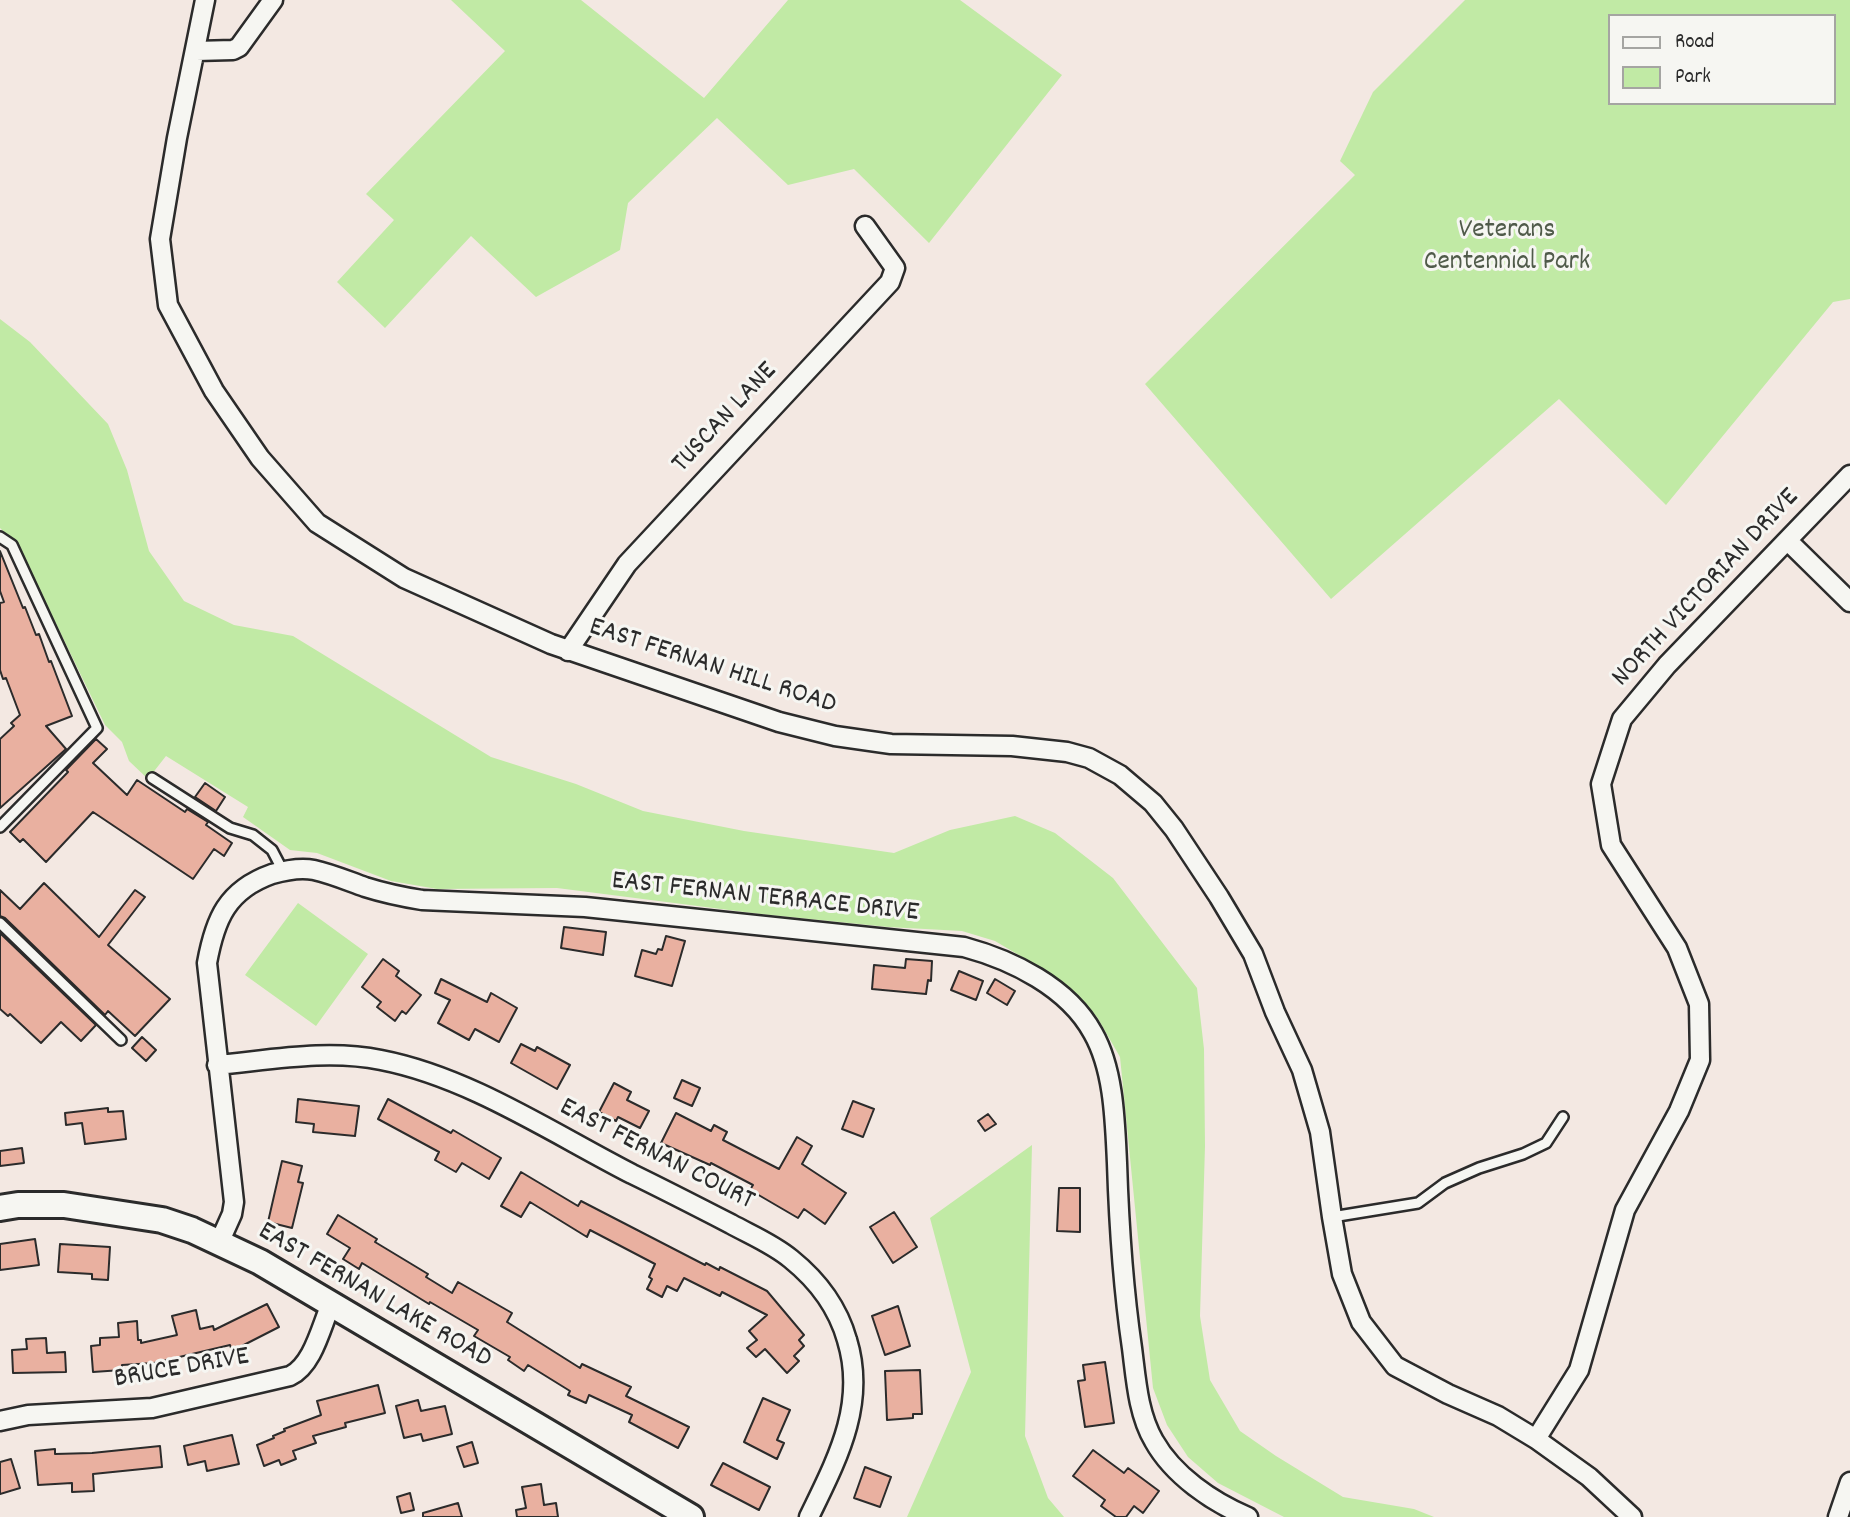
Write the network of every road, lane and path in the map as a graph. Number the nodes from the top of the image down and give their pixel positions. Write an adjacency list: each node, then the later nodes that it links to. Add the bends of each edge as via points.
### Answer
1 (205, 0): 3 (street, EAST FERNAN HILL ROAD)
2 (273, 0): 3 (street, via 239,47)
3 (196, 51): 9 (street, EAST FERNAN HILL ROAD, via 160,239 168,305 214,391 260,458 317,523 404,578)
4 (865, 226): 9 (street, TUSCAN LANE, via 895,268 890,282 627,564)
5 (1850, 475): 7 (street, NORTH VICTORIAN DRIVE)
6 (0, 537): 11 (lane, via 12,545 96,728)
7 (1788, 541): 8 (street); 22 (street, NORTH VICTORIAN DRIVE, via 1667,665 1622,719 1601,784 1611,845 1677,947 1699,1003 1700,1060 1679,1111 1625,1210 1579,1370)
8 (1850, 602)
9 (568, 650): 18 (street, EAST FERNAN HILL ROAD, via 779,722 835,736 891,744 1067,752 1101,764 1128,781 1174,829 1253,954 1302,1070 1320,1132)
10 (152, 778): 12 (lane, via 230,828 253,835 272,850)
11 (0, 827)
12 (283, 871): 15 (street, EAST FERNAN TERRACE DRIVE, via 259,879 234,896 212,936 207,976); 26 (street, EAST FERNAN TERRACE DRIVE, via 314,870 422,900 585,907 943,944 996,956 1037,979 1082,1016 1102,1055 1116,1139 1124,1293 1146,1424 1154,1442 1188,1481)
13 (0, 923): 14 (lane)
14 (121, 1040)
15 (217, 1065): 19 (street, EAST FERNAN TERRACE DRIVE, via 234,1202); 25 (street, EAST FERNAN COURT, via 335,1055 378,1059 433,1074 791,1259 833,1307 848,1340 853,1370 847,1435)
16 (1563, 1117): 18 (lane, via 1546,1143 1445,1183 1418,1203)
17 (0, 1208): 19 (street, EAST FERNAN LAKE ROAD, via 64,1205 162,1220)
18 (1332, 1217): 22 (street, EAST FERNAN HILL ROAD, via 1342,1274 1361,1322 1395,1366)
19 (219, 1243): 20 (street, EAST FERNAN LAKE ROAD)
20 (331, 1304): 21 (street, BRUCE DRIVE, via 310,1353 290,1376 152,1408 28,1415); 24 (street, EAST FERNAN LAKE ROAD)
21 (0, 1421)
22 (1536, 1439): 27 (street, EAST FERNAN HILL ROAD, via 1589,1477)
23 (1850, 1482): 28 (street)
24 (691, 1517)
25 (809, 1517)
26 (1248, 1517)
27 (1632, 1517)
28 (1838, 1517)

